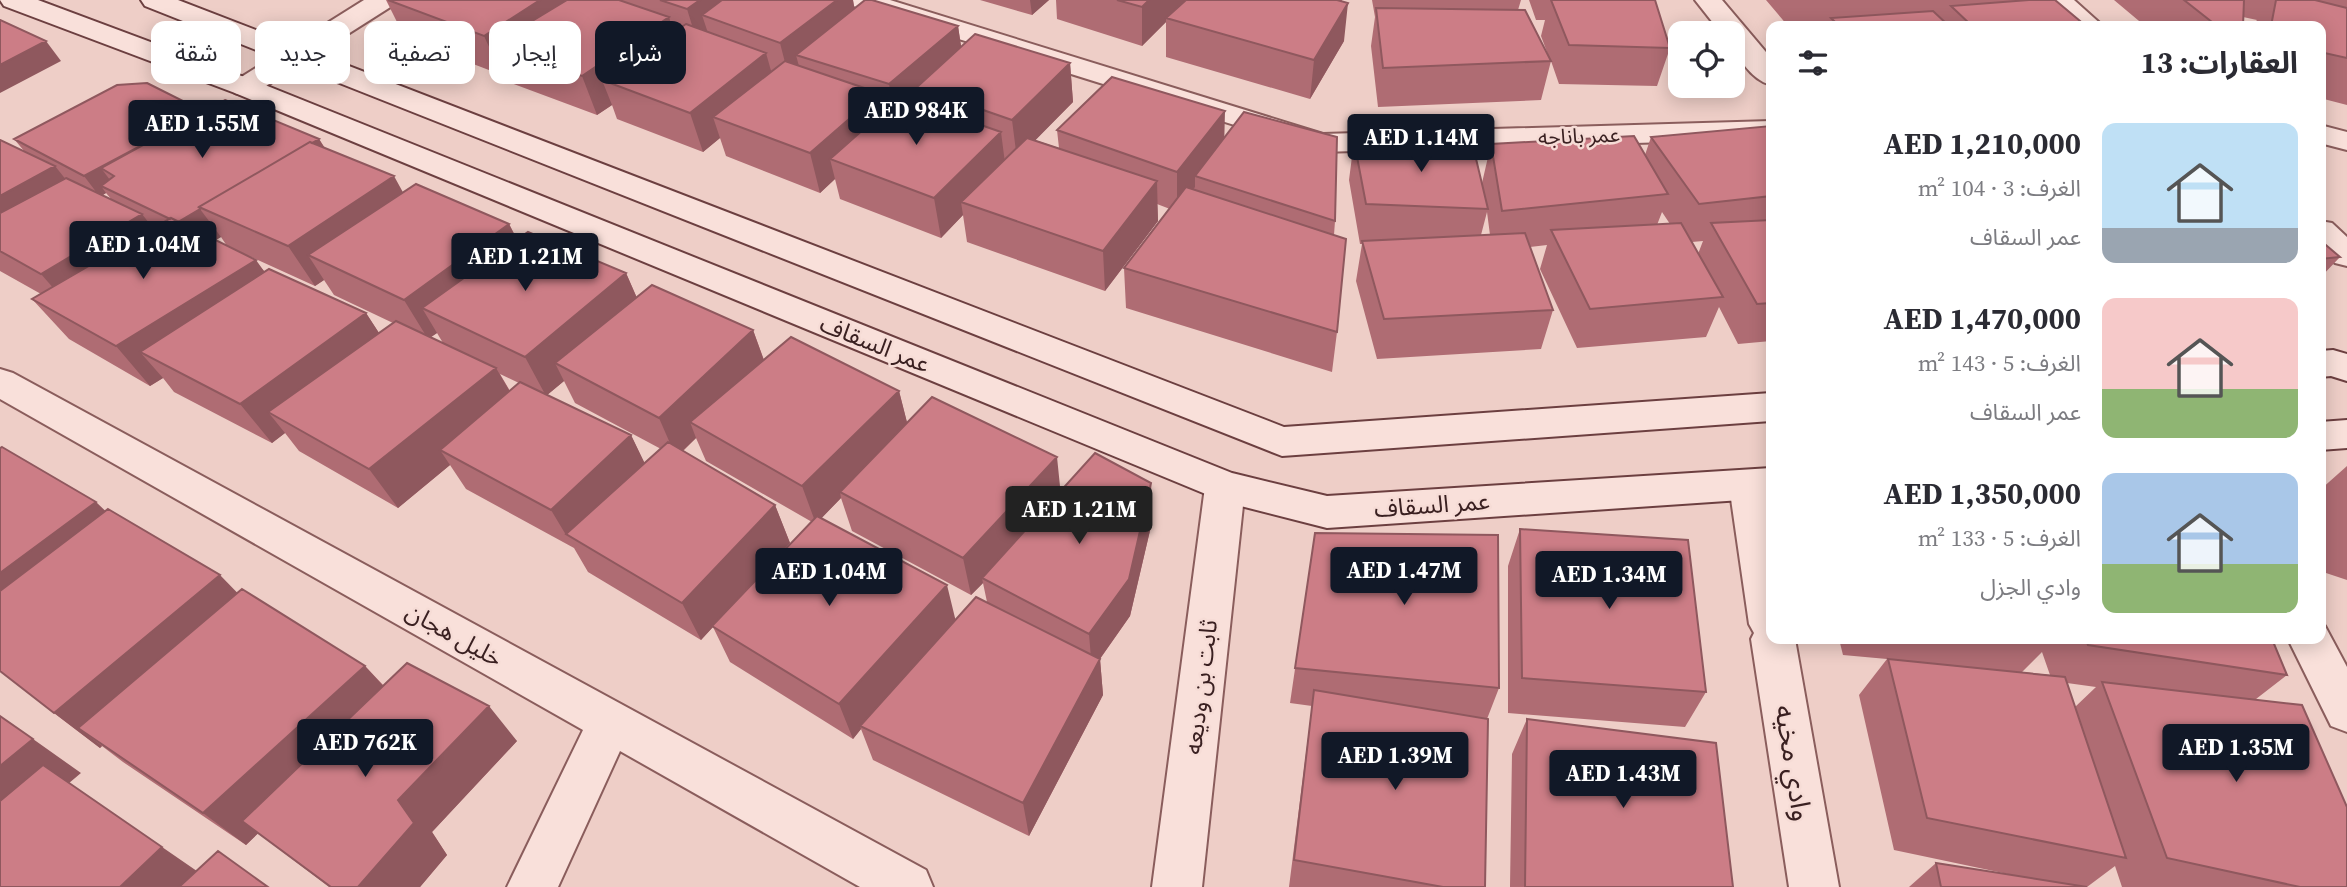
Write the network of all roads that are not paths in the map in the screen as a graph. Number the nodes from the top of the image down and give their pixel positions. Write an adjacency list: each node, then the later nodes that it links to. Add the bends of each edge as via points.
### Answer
1 (13, 0): 13 (street, عمر السقاف)
2 (154, 0): 9 (street)
3 (383, 0): 7 (street)
4 (862, 0): 14 (street, عمر باناجه, via 1321,143)
5 (1708, 0): 10 (street)
6 (2058, 0): 8 (street)
7 (350, 21)
8 (2083, 21)
9 (255, 39)
10 (1766, 70)
11 (350, 76): 22 (street, via 1282,442)
12 (255, 81): 13 (street)
13 (245, 87): 26 (street, عمر السقاف)
14 (1766, 130)
15 (2326, 136): 16 (street)
16 (2347, 141)
17 (2326, 236): 18 (street)
18 (2347, 255)
19 (2326, 364): 20 (street)
20 (2347, 368)
21 (0, 382): 31 (street, خليل هجان)
22 (1766, 407)
23 (2347, 434): 24 (street)
24 (2326, 436)
25 (1760, 484): 26 (street, عمر السقاف, via 1327,512); 27 (street)
26 (1225, 487): 34 (street, ثابت بن وديعه)
27 (1766, 560)
28 (1774, 644): 35 (street, وادي مخيه)
29 (2313, 644): 30 (street)
30 (2347, 712)
31 (610, 722): 32 (street); 33 (street, خليل هجان)
32 (532, 887)
33 (908, 887)
34 (1177, 887)
35 (1814, 887)

